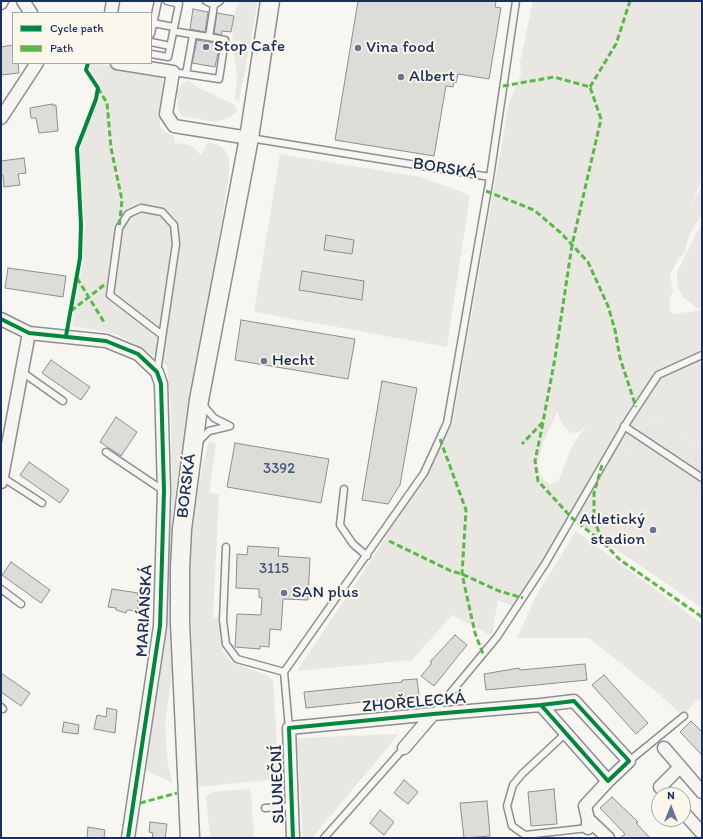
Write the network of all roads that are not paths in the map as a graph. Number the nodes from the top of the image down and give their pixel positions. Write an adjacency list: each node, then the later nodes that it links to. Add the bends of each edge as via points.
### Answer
1 (23, 1): 10 (street)
2 (113, 1): 11 (street)
3 (158, 1): 12 (lane)
4 (166, 1): 14 (lane, via 179,4)
5 (206, 1): 9 (lane)
6 (220, 1): 9 (lane)
7 (270, 1): 26 (main road, BORSKÁ)
8 (516, 1): 27 (lane, BORSKÁ)
9 (214, 6): 16 (lane)
10 (30, 12)
11 (111, 12)
12 (153, 23): 13 (lane); 14 (lane)
13 (152, 28)
14 (176, 30): 15 (lane); 18 (lane)
15 (193, 35): 16 (lane); 24 (lane)
16 (209, 37): 24 (lane, via 225,40 219,79)
17 (152, 42): 18 (lane)
18 (170, 46): 19 (lane, via 168,57)
19 (162, 56): 20 (lane); 23 (lane)
20 (152, 58)
21 (152, 60): 23 (street)
22 (36, 64): 25 (street)
23 (169, 71): 24 (lane); 26 (street, via 166,114 174,126)
24 (186, 74)
25 (1, 118)
26 (249, 138): 27 (lane, BORSKÁ); 34 (main road, BORSKÁ)
27 (490, 177): 45 (lane, via 447,423 424,473)
28 (1, 318): 29 (street)
29 (29, 333): 32 (street); 33 (street, via 106,341 138,354)
30 (162, 335): 30 (lane, via 176,244 174,225 162,212 141,208 128,214 119,228 110,295); 33 (lane)
31 (702, 355): 36 (lane, via 658,375)
32 (22, 372): 35 (lane); 40 (street)
33 (157, 372): 42 (street, MARIÁNSKÁ, via 161,384)
34 (199, 400): 37 (main road, BORSKÁ); 37 (lane, via 214,418 230,426 209,431)
35 (63, 401)
36 (624, 426): 39 (lane); 50 (lane, via 546,564 497,637)
37 (191, 450): 67 (main road, BORSKÁ, via 180,569 180,623)
38 (106, 452): 42 (lane)
39 (702, 478)
40 (2, 480): 43 (lane)
41 (344, 490): 45 (lane, via 340,525 353,544)
42 (164, 491): 66 (street, MARIÁNSKÁ, via 160,626)
43 (42, 504)
44 (226, 547): 48 (lane, via 223,620 226,644 238,659)
45 (367, 556): 48 (lane)
46 (1, 589): 47 (lane)
47 (21, 604)
48 (284, 672): 52 (lane)
49 (540, 705): 50 (street, ZHOŘELECKÁ); 53 (street); 56 (street, ZHOŘELECKÁ, via 574,701)
50 (433, 714): 52 (street, ZHOŘELECKÁ); 54 (street)
51 (684, 716): 56 (lane)
52 (289, 728): 61 (street, SLUNEČNÍ)
53 (565, 734): 58 (street); 64 (lane, via 513,785 508,806 512,826 525,835)
54 (404, 748): 69 (lane)
55 (664, 748): 57 (street)
56 (629, 762): 58 (street)
57 (680, 768): 59 (street); 60 (street)
58 (608, 781): 64 (street, via 585,806)
59 (660, 787)
60 (702, 792)
61 (292, 806): 62 (lane); 68 (street, SLUNEČNÍ)
62 (265, 808)
63 (691, 821): 65 (street)
64 (592, 828): 70 (street)
65 (702, 833)
66 (128, 838)
67 (190, 838)
68 (293, 838)
69 (324, 838)
70 (608, 838)

